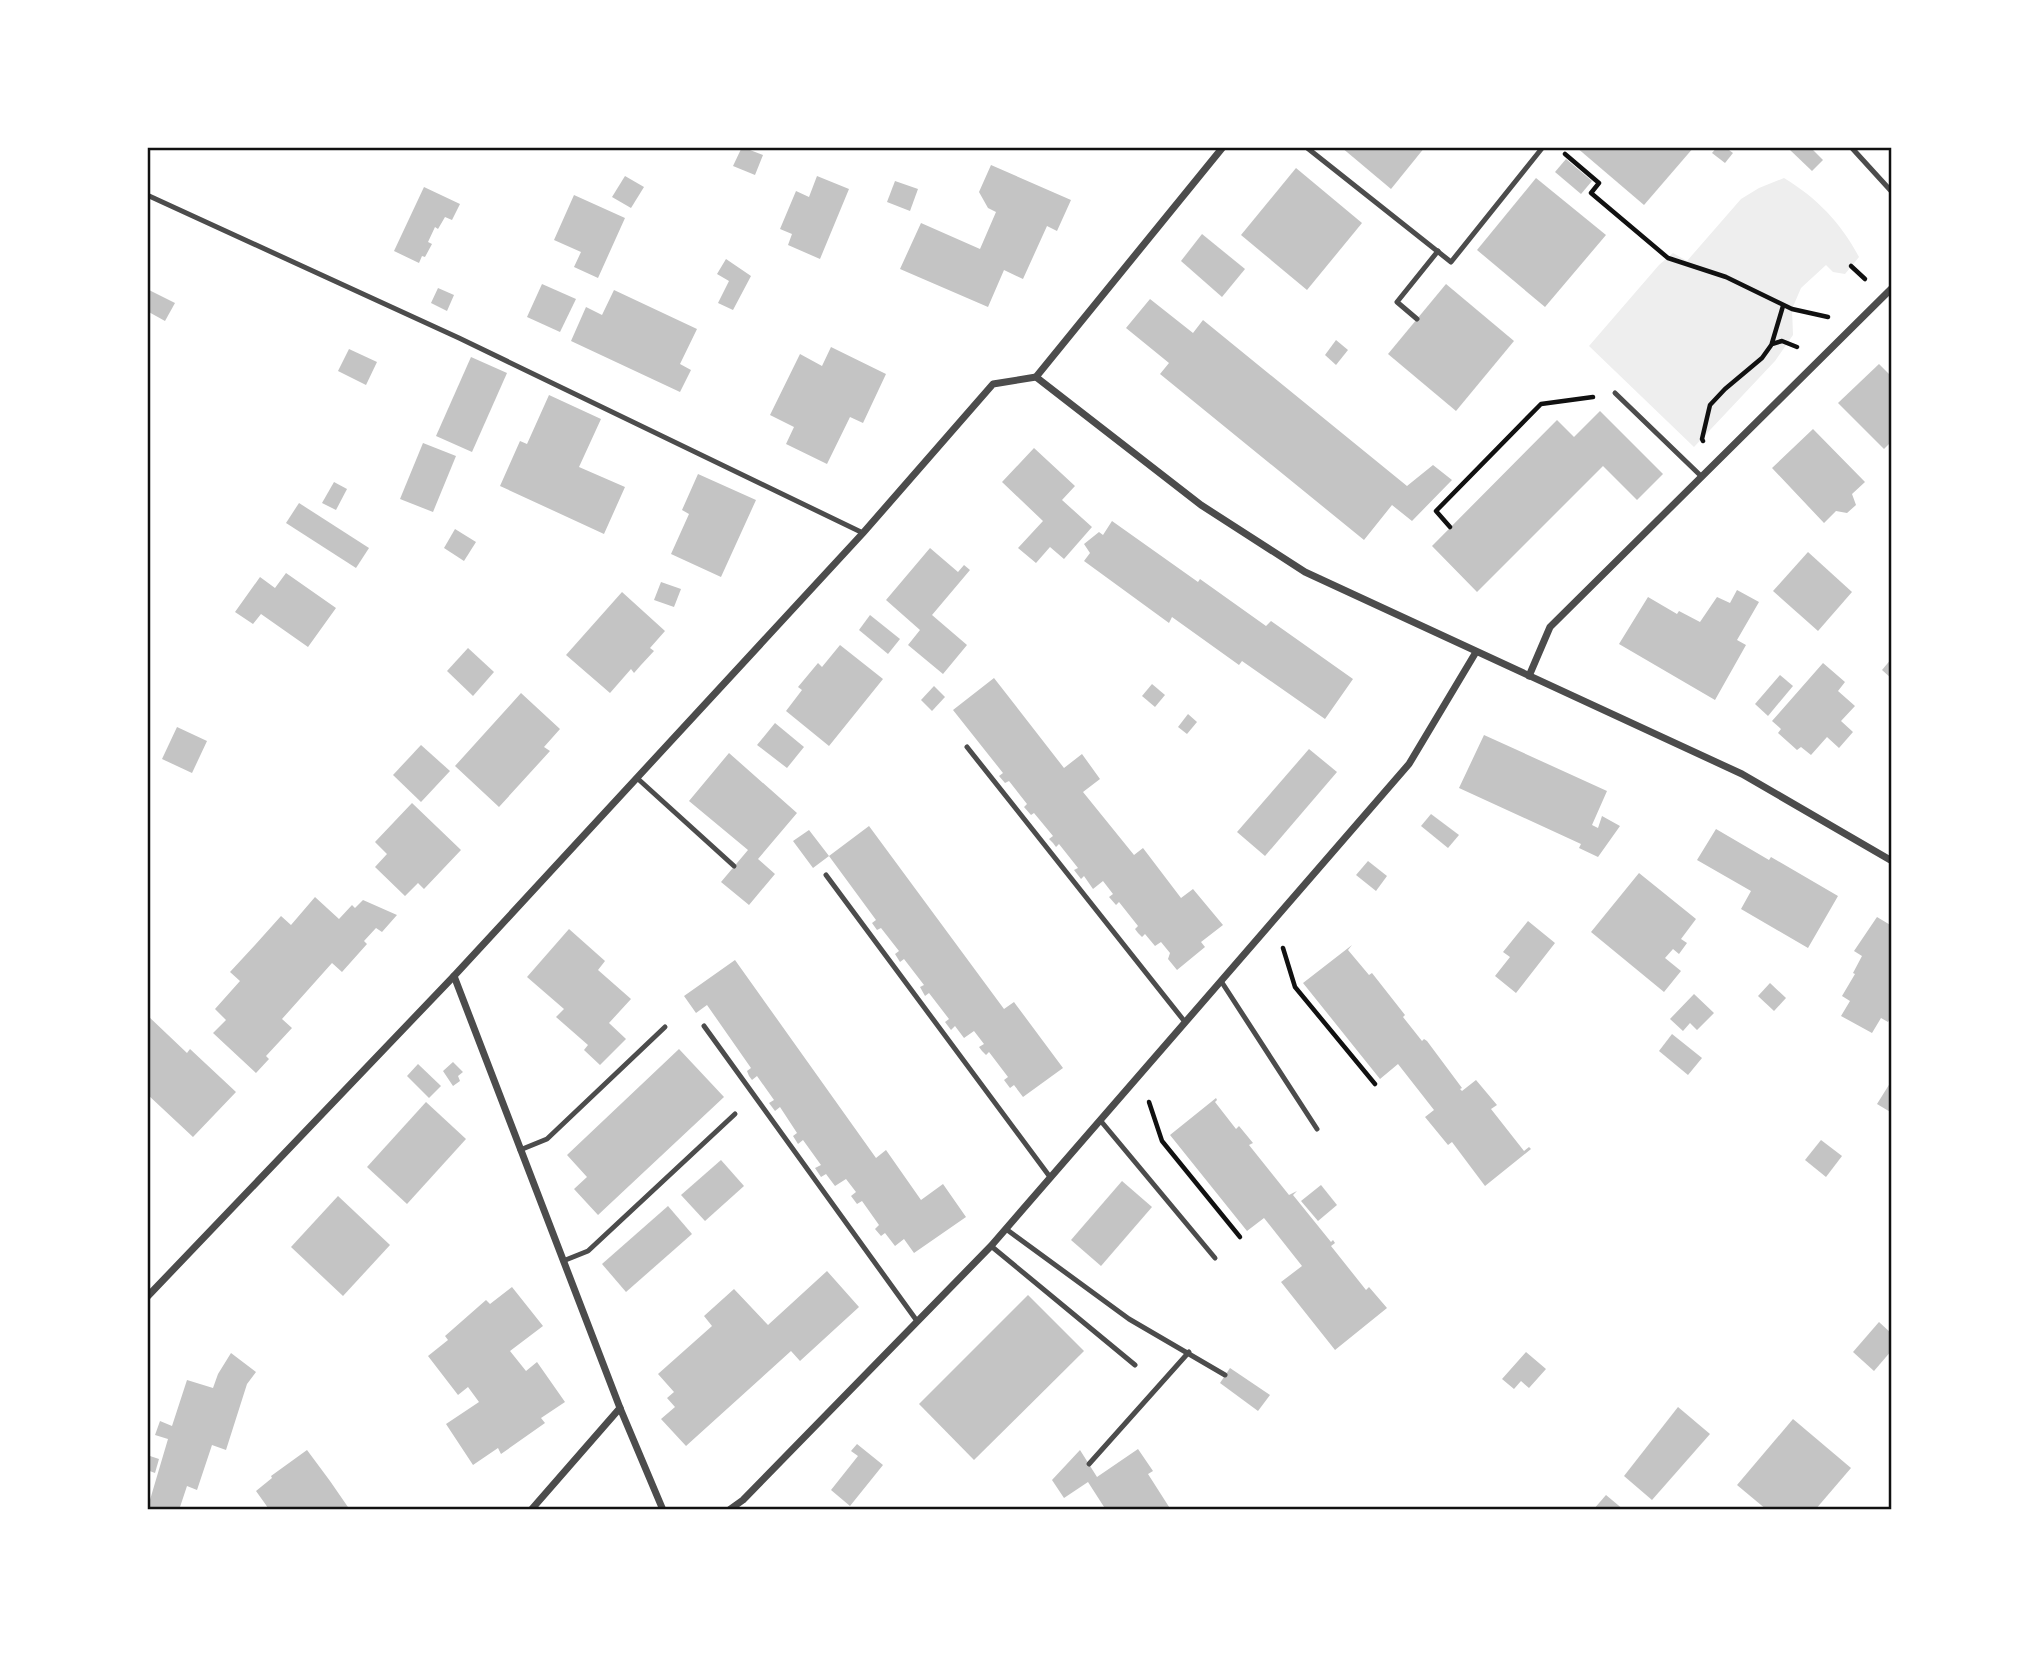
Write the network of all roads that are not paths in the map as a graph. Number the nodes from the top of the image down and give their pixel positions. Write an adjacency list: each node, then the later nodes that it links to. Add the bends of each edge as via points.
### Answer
1 (1223, 147): 10 (street)
2 (1306, 147): 7 (lane)
3 (1543, 147): 7 (lane, via 1451,262)
4 (1851, 147): 5 (lane)
5 (1892, 192)
6 (147, 195): 13 (lane)
7 (1438, 251): 9 (lane, via 1397,302)
8 (1892, 288): 12 (street)
9 (1417, 319)
10 (1036, 377): 13 (street, via 993,384); 14 (street, via 1254,541 1305,572)
11 (1615, 393): 12 (lane)
12 (1701, 477): 15 (street, via 1550,627)
13 (863, 533): 17 (street)
14 (1476, 652): 15 (street); 22 (street, via 1409,764)
15 (1529, 676): 18 (street, via 1742,774)
16 (967, 747): 23 (lane)
17 (637, 778): 19 (lane); 21 (street)
18 (1892, 861)
19 (734, 866)
20 (826, 875): 30 (lane)
21 (454, 976): 29 (street); 35 (street)
22 (1221, 981): 23 (street); 28 (lane)
23 (1185, 1022): 27 (street)
24 (705, 1026): 36 (lane)
25 (665, 1027): 29 (lane, via 547,1139)
26 (735, 1114): 34 (lane, via 588,1251)
27 (1100, 1120): 30 (street); 33 (lane)
28 (1317, 1129)
29 (520, 1150): 34 (street)
30 (1050, 1177): 31 (street)
31 (1006, 1229): 32 (street); 37 (lane, via 1129,1319)
32 (991, 1246): 36 (street); 38 (lane)
33 (1215, 1258)
34 (563, 1261): 40 (street)
35 (147, 1297)
36 (917, 1321): 44 (street)
37 (1189, 1352): 39 (lane); 41 (lane)
38 (1135, 1365)
39 (1226, 1375)
40 (620, 1408): 42 (street); 43 (street)
41 (1089, 1464)
42 (531, 1510)
43 (663, 1510)
44 (729, 1510)

